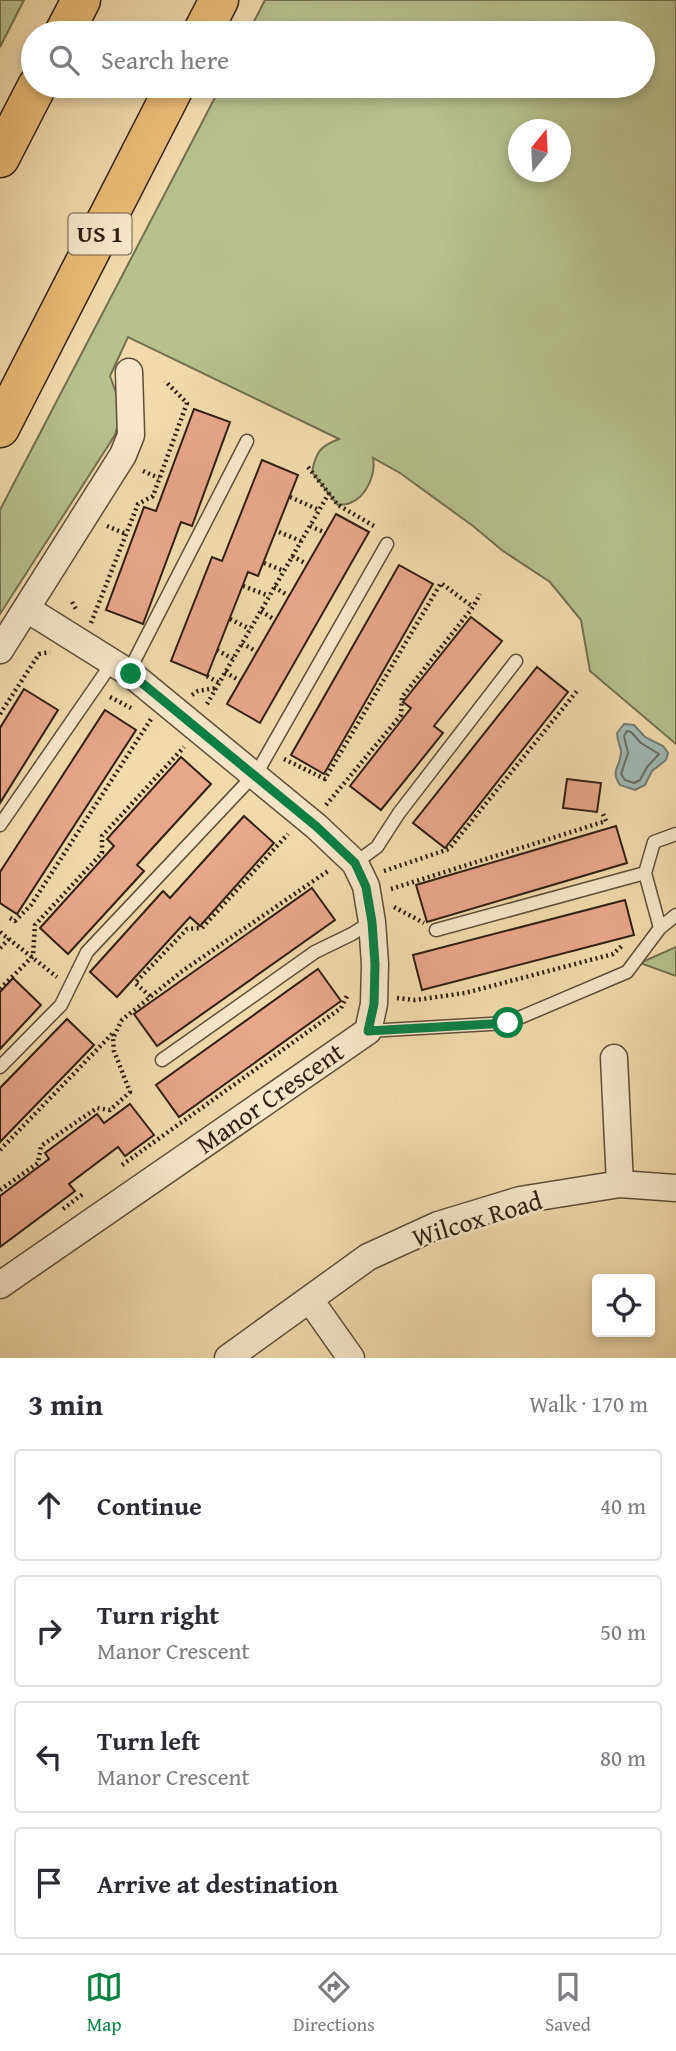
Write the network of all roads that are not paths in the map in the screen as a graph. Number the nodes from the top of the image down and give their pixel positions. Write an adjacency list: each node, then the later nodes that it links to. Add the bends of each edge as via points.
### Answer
1 (80, 0): 3 (highway)
2 (219, 0): 4 (highway)
3 (70, 21)
4 (208, 21)
5 (31, 98): 7 (highway)
6 (169, 98): 9 (highway, US 1)
7 (0, 158)
8 (129, 372): 12 (street, via 131,435 123,454)
9 (0, 428)
10 (247, 441): 15 (lane)
11 (387, 544): 16 (lane)
12 (27, 609): 13 (street); 15 (street, Manor Crescent)
13 (0, 650)
14 (516, 661): 19 (lane, via 377,847)
15 (120, 668): 16 (street, Manor Crescent); 17 (lane)
16 (254, 775): 19 (street, Manor Crescent); 28 (lane, via 87,952 61,1005)
17 (0, 825)
18 (676, 834): 20 (lane, via 654,842)
19 (355, 863): 22 (street, Manor Crescent)
20 (645, 873): 23 (lane); 24 (lane)
21 (676, 915): 23 (lane)
22 (383, 920): 25 (street, Manor Crescent); 27 (lane, via 314,952)
23 (660, 929): 25 (lane, via 627,972 508,1023)
24 (436, 930)
25 (368, 1031): 31 (street, Manor Crescent)
26 (614, 1058): 29 (street)
27 (162, 1060)
28 (0, 1067)
29 (620, 1184): 30 (street, Wilcox Road); 32 (street, Wilcox Road, via 520,1200 438,1225 368,1258)
30 (676, 1188)
31 (0, 1285)
32 (310, 1300): 33 (street, Wilcox Road); 34 (street)
33 (228, 1358)
34 (351, 1358)

